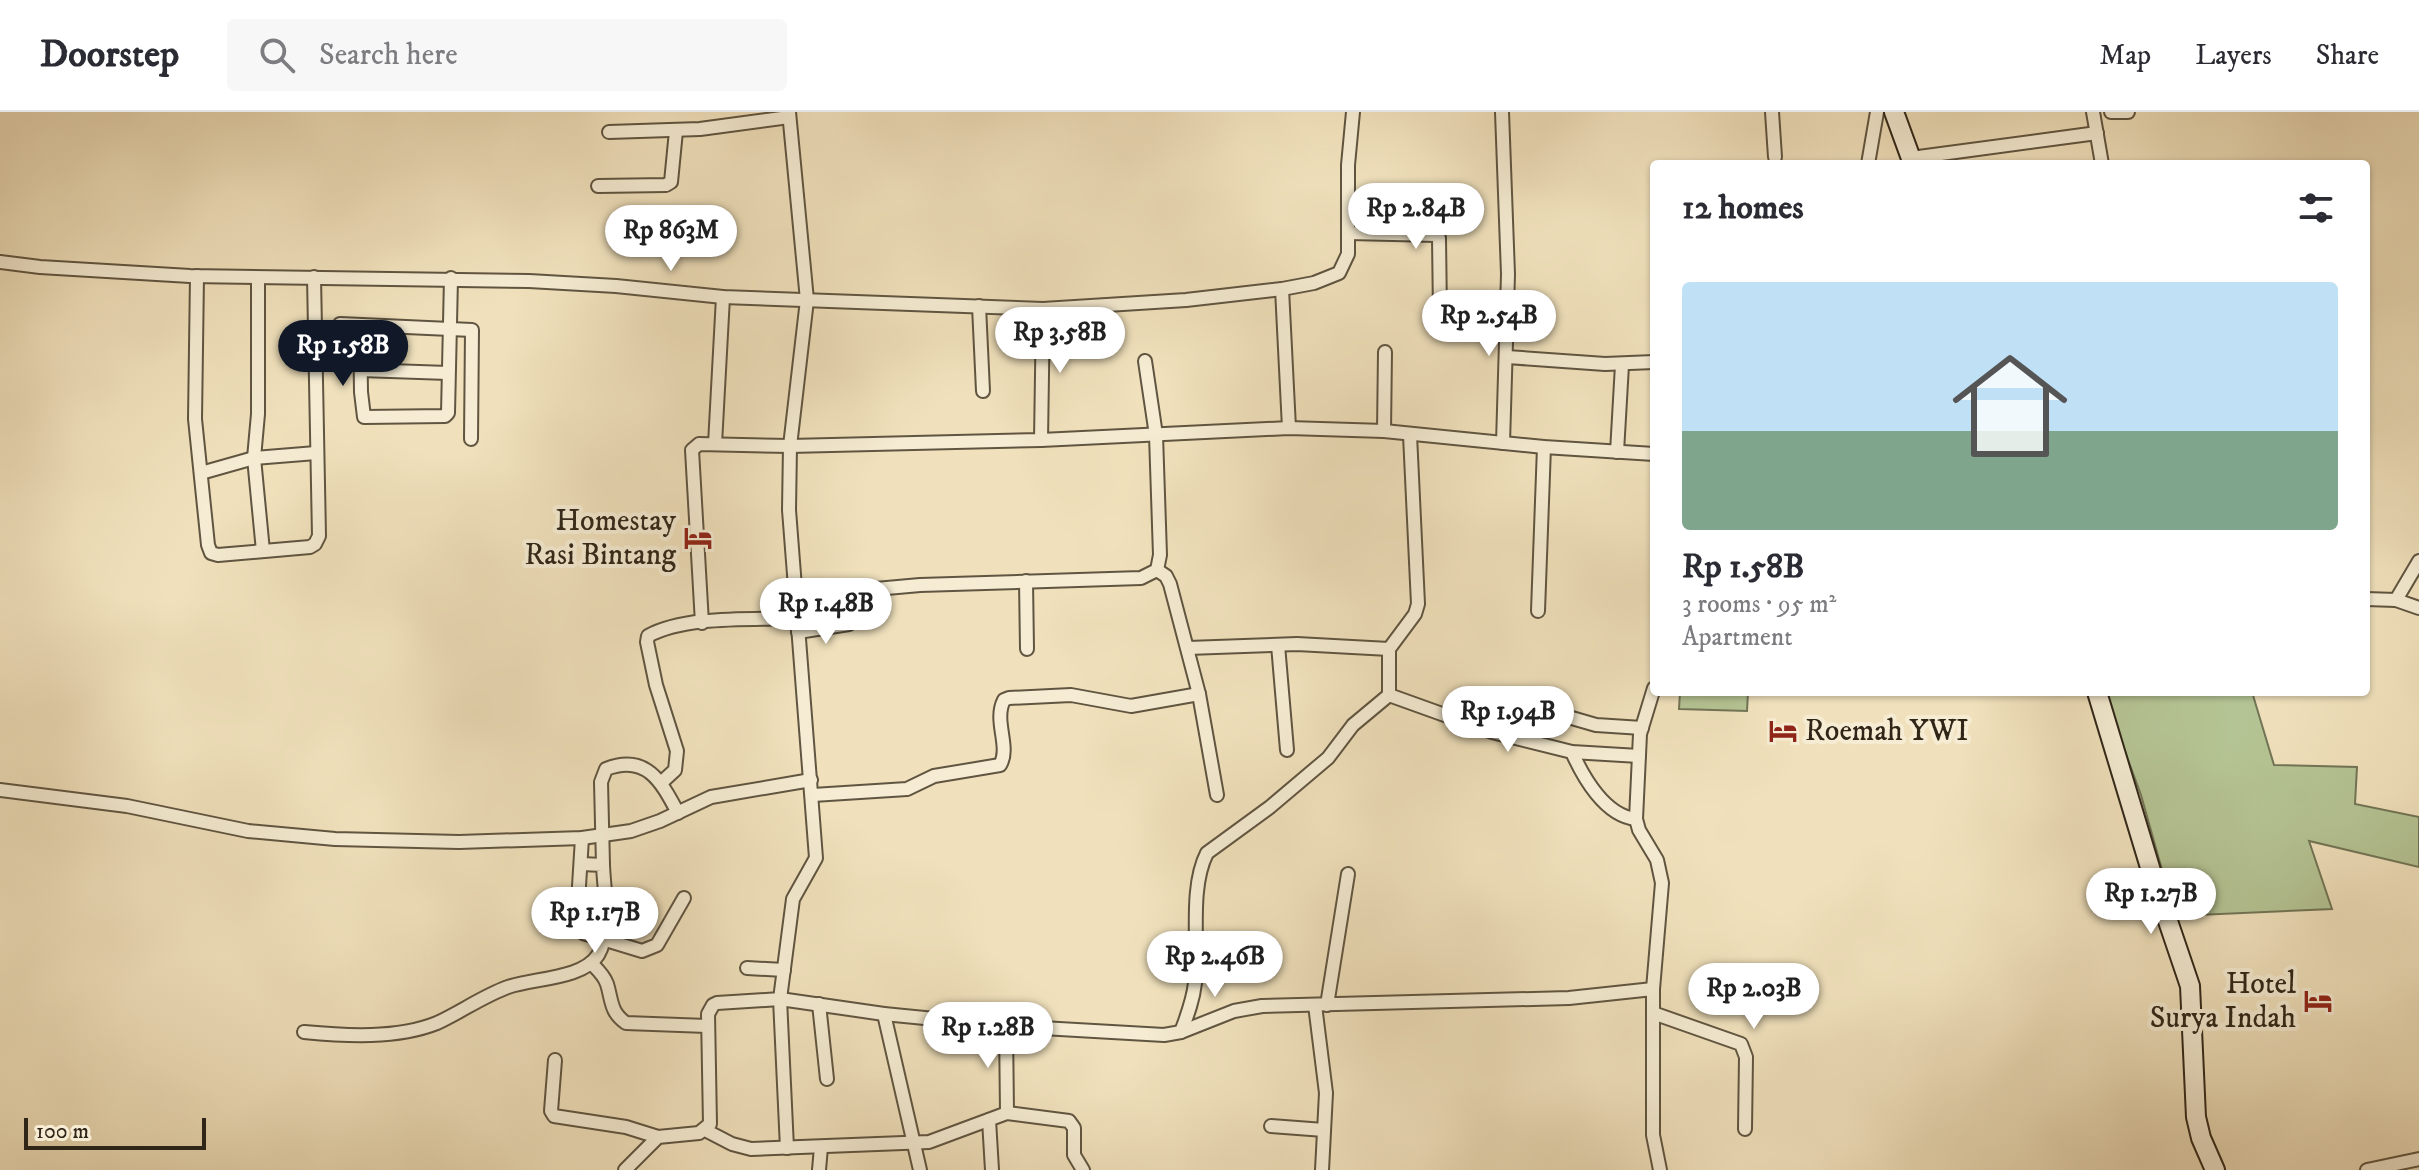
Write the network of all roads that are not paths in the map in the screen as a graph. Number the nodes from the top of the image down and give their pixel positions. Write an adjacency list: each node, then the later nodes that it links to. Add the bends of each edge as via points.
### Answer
1 (1353, 112): 20 (street)
2 (1502, 112): 36 (street)
3 (1772, 112): 14 (street)
4 (1877, 112): 11 (street)
5 (2093, 112): 13 (street)
6 (2111, 112): 7 (street)
7 (2128, 112)
8 (789, 115): 10 (street); 28 (street)
9 (1897, 120): 11 (street); 16 (main road)
10 (676, 131): 12 (street); 19 (street, via 671,182)
11 (1873, 131): 15 (street)
12 (609, 132)
13 (2097, 133): 17 (street); 18 (street)
14 (1775, 157)
15 (1869, 160)
16 (1912, 160)
17 (1919, 160)
18 (2101, 160)
19 (598, 186)
20 (1349, 233): 26 (street, via 1346,262 1339,273); 31 (street, via 1437,235)
21 (0, 262): 22 (street)
22 (197, 276): 24 (street); 57 (street, via 195,419)
23 (314, 277): 24 (street); 25 (street); 54 (street)
24 (258, 278): 56 (street)
25 (451, 278): 27 (street); 34 (street)
26 (1282, 289): 30 (street); 43 (street)
27 (723, 297): 28 (street); 50 (street)
28 (807, 300): 29 (street); 51 (street)
29 (979, 306): 30 (street); 42 (street)
30 (1043, 309): 48 (street)
31 (1440, 313)
32 (340, 324): 33 (street)
33 (360, 325): 34 (street); 40 (street)
34 (450, 327): 41 (street); 47 (street, via 473,333)
35 (1385, 352): 44 (street)
36 (1507, 357): 39 (street); 49 (street)
37 (1145, 361): 45 (street)
38 (1650, 362): 39 (street)
39 (1622, 365): 53 (street)
40 (361, 370): 41 (street); 41 (street, via 367,418 445,416)
41 (448, 373)
42 (983, 391)
43 (1289, 428): 44 (street); 45 (street)
44 (1384, 431): 46 (street)
45 (1156, 435): 48 (street); 60 (street)
46 (1410, 435): 49 (street); 74 (street, via 1418,604)
47 (471, 439)
48 (1041, 440): 51 (street)
49 (1503, 443): 52 (street)
50 (715, 444): 51 (street); 68 (street, via 699,444 692,450)
51 (790, 446): 62 (street, via 789,510)
52 (1544, 447): 53 (street); 66 (street)
53 (1617, 452): 55 (street)
54 (316, 453): 56 (street); 58 (street, via 318,541 310,547)
55 (1650, 454)
56 (254, 458): 57 (street); 58 (street)
57 (201, 473): 58 (street, via 211,553)
58 (263, 551)
59 (2419, 561): 64 (street)
60 (1157, 570): 61 (street, via 1141,578); 72 (street, via 1170,584)
61 (1026, 581): 62 (street); 73 (street)
62 (798, 596): 67 (street)
63 (2370, 599): 64 (street)
64 (2396, 600): 65 (street)
65 (2419, 608)
66 (1538, 611)
67 (797, 618): 68 (street); 70 (street)
68 (702, 623): 85 (street, via 647,639 677,751 675,770)
69 (849, 624): 70 (street)
70 (798, 632): 84 (street)
71 (1278, 645): 72 (street); 74 (street); 81 (street)
72 (1188, 648): 75 (street)
73 (1027, 649)
74 (1389, 649): 76 (street)
75 (1199, 694): 87 (street, via 1131,706 1071,695 1009,698 999,711 1004,757 997,767 934,776 907,789); 88 (street)
76 (1389, 695): 82 (street, via 1492,732); 110 (street, via 1353,725 1328,758 1207,853 1199,887 1193,1000)
77 (1652, 696): 80 (street)
78 (2098, 696): 131 (main road, via 2190,986 2196,1117)
79 (1551, 712): 80 (street, via 1596,725)
80 (1642, 728): 83 (street)
81 (1287, 750)
82 (1572, 752): 83 (street); 90 (street, via 1581,774 1619,815)
83 (1639, 756): 90 (street)
84 (811, 780): 87 (street); 89 (street, via 711,797)
85 (662, 782): 89 (street); 91 (street, via 648,769 606,769 601,777)
86 (0, 790): 92 (street, via 127,806 248,831 335,839)
87 (813, 795): 100 (street, via 816,858 793,899)
88 (1217, 795)
89 (678, 813): 91 (street, via 648,826)
90 (1636, 819): 101 (street, via 1657,860 1662,883)
91 (603, 834): 92 (street); 94 (street)
92 (582, 838): 93 (street)
93 (581, 864): 94 (street); 97 (street, via 578,927)
94 (603, 865): 97 (street)
95 (1348, 874): 104 (street)
96 (684, 898): 97 (street, via 651,950)
97 (605, 939): 98 (street)
98 (591, 963): 107 (street, via 606,982 611,1007 626,1023); 109 (street, via 508,987 435,1023 343,1036)
99 (747, 968): 100 (street)
100 (784, 970): 102 (street)
101 (1653, 989): 104 (street, via 1569,998); 105 (street)
102 (780, 999): 103 (street); 107 (street, via 717,1003); 122 (street)
103 (819, 1004): 106 (street); 112 (street)
104 (1321, 1005): 110 (street, via 1234,1011); 118 (street)
105 (1653, 1013): 116 (street, via 1741,1044 1746,1057); 130 (street, via 1653,1135)
106 (884, 1014): 108 (street); 120 (street)
107 (707, 1026): 117 (street, via 711,1120)
108 (1006, 1026): 110 (street); 113 (street)
109 (304, 1032)
110 (1181, 1032)
111 (555, 1060): 119 (street, via 554,1116)
112 (827, 1079)
113 (1007, 1113): 114 (street); 128 (street, via 1069,1121 1074,1155)
114 (989, 1120): 120 (street, via 941,1139); 127 (street)
115 (1271, 1126): 118 (street)
116 (1745, 1129)
117 (705, 1130): 119 (street); 122 (street, via 742,1147)
118 (1324, 1130): 129 (street)
119 (658, 1137): 124 (street)
120 (914, 1143): 121 (street); 126 (street)
121 (821, 1147): 122 (street); 125 (street)
122 (787, 1148)
123 (2419, 1159): 132 (street)
124 (625, 1170)
125 (819, 1170)
126 (920, 1170)
127 (992, 1170)
128 (1083, 1170)
129 (1322, 1170)
130 (1660, 1170)
131 (2215, 1170)
132 (2367, 1170)

